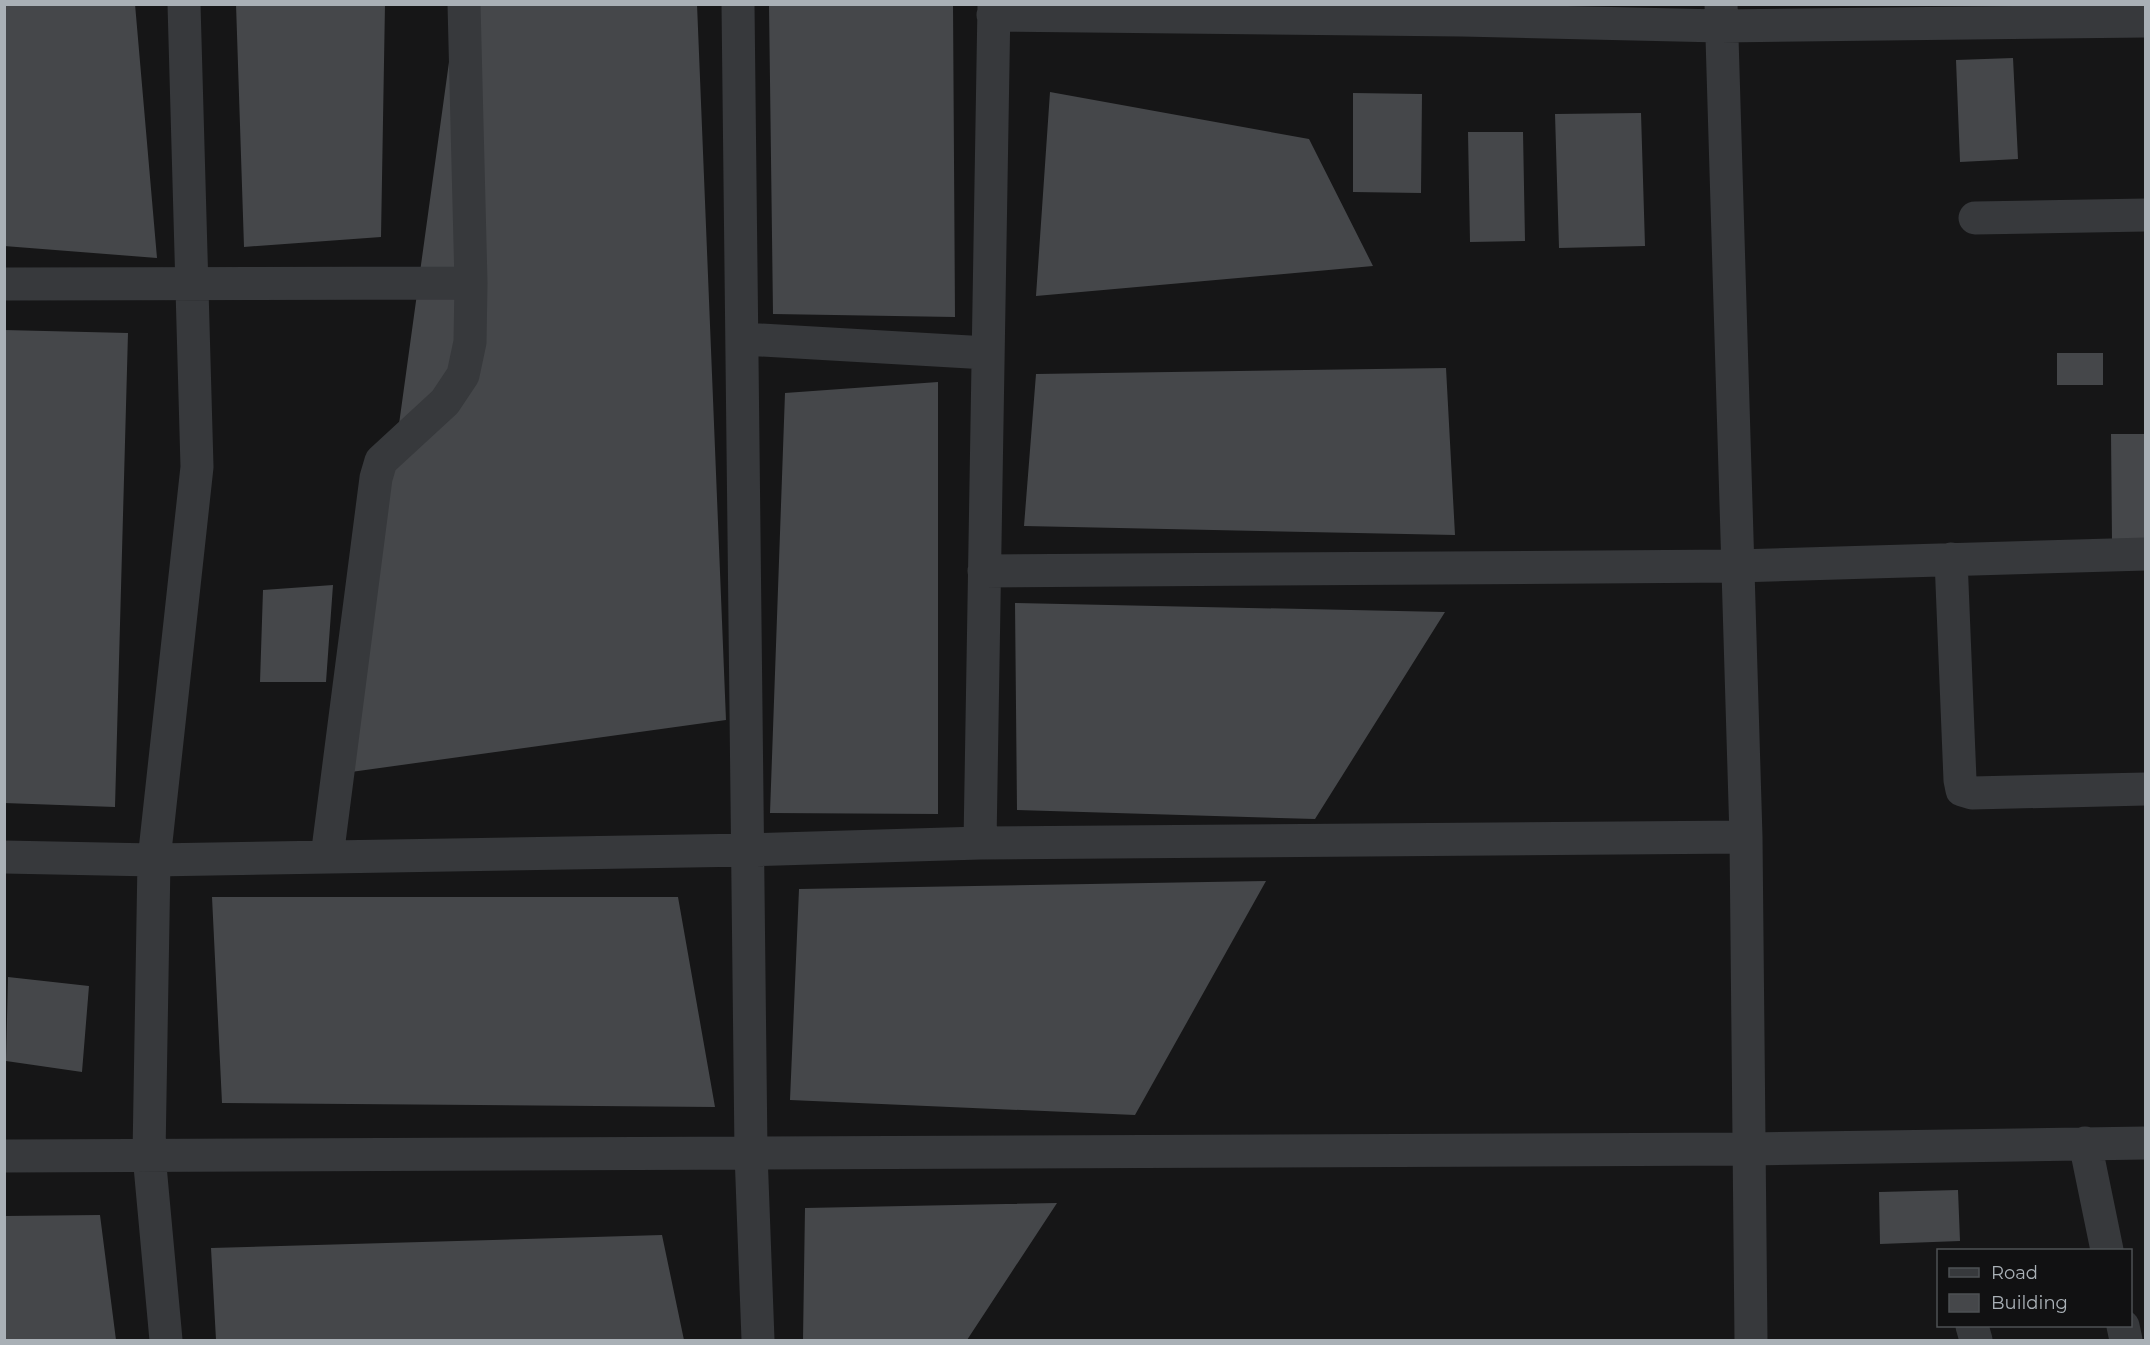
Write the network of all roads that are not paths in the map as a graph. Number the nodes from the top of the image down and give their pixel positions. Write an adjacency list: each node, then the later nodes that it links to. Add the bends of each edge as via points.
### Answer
1 (184, 4): 12 (street)
2 (464, 4): 11 (street)
3 (738, 4): 13 (street)
4 (993, 10): 5 (street); 14 (street)
5 (1462, 12): 6 (street)
6 (1721, 15): 7 (street); 17 (street)
7 (2145, 21)
8 (2145, 215): 9 (street)
9 (1975, 218)
10 (4, 284): 12 (street)
11 (471, 284): 12 (street); 24 (street, via 470,342 463,375 446,402 381,461 376,478)
12 (191, 285): 25 (street, via 197,467)
13 (743, 339): 14 (street); 22 (street)
14 (987, 353): 18 (street)
15 (2145, 554): 16 (street)
16 (1951, 559): 17 (street); 19 (street, via 1962,790 1972,793)
17 (1736, 566): 18 (street); 20 (street)
18 (984, 571): 21 (street)
19 (2145, 789)
20 (1746, 837): 21 (street); 28 (street)
21 (980, 843): 22 (street)
22 (749, 850): 24 (street); 29 (street)
23 (4, 857): 25 (street)
24 (327, 857): 25 (street)
25 (154, 860): 30 (street)
26 (2085, 1143): 27 (street); 28 (street); 32 (street)
27 (2145, 1143)
28 (1749, 1149): 29 (street); 35 (street)
29 (751, 1153): 30 (street); 34 (street)
30 (149, 1155): 31 (street); 33 (street)
31 (4, 1156)
32 (2107, 1249)
33 (166, 1341)
34 (758, 1341)
35 (1751, 1341)

